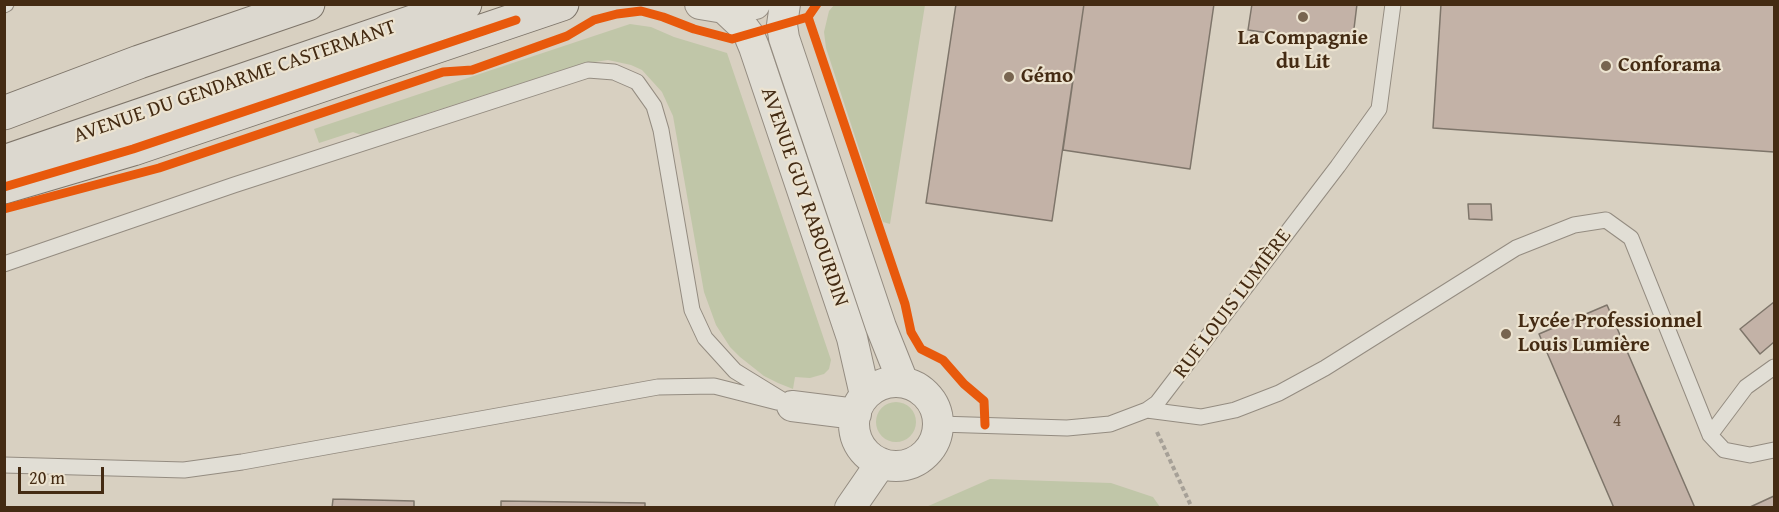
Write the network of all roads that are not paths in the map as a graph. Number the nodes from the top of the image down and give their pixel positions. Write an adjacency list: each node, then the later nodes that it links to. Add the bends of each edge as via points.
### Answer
1 (308, 4): 9 (main road)
2 (400, 4): 10 (main road, AVENUE DU GENDARME CASTERMANT)
3 (465, 4): 11 (main road, AVENUE DU GENDARME CASTERMANT)
4 (562, 4): 12 (main road, via 134,149)
5 (755, 4): 8 (street)
6 (785, 4): 15 (street, AVENUE GUY RABOURDIN, via 784,38)
7 (1393, 4): 18 (lane, RUE LOUIS LUMIÈRE, via 1379,109 1157,404)
8 (712, 6): 16 (street, AVENUE GUY RABOURDIN, via 740,23 754,47 852,338)
9 (4, 113)
10 (4, 141)
11 (4, 162)
12 (4, 187)
13 (4, 264): 17 (lane, via 537,86 588,70 614,72 637,82 654,106 692,310 705,338 735,371)
14 (1774, 367): 20 (lane, via 1746,387)
15 (903, 382): 16 (street, via 876,387); 19 (street, via 914,385 932,401)
16 (860, 404): 17 (street); 22 (street, via 854,425 857,437 870,457)
17 (792, 406): 23 (lane, via 714,386 658,387 184,470)
18 (1147, 410): 19 (lane, RUE LOUIS LUMIÈRE, via 1110,424 1067,428); 20 (lane, via 1201,417 1235,410 1279,393 1516,248 1574,225 1606,220 1631,238)
19 (939, 424): 22 (street, via 930,449 920,459 894,466)
20 (1710, 435): 21 (lane, via 1724,450 1750,455)
21 (1774, 450)
22 (881, 463): 24 (street)
23 (4, 465)
24 (850, 507)

